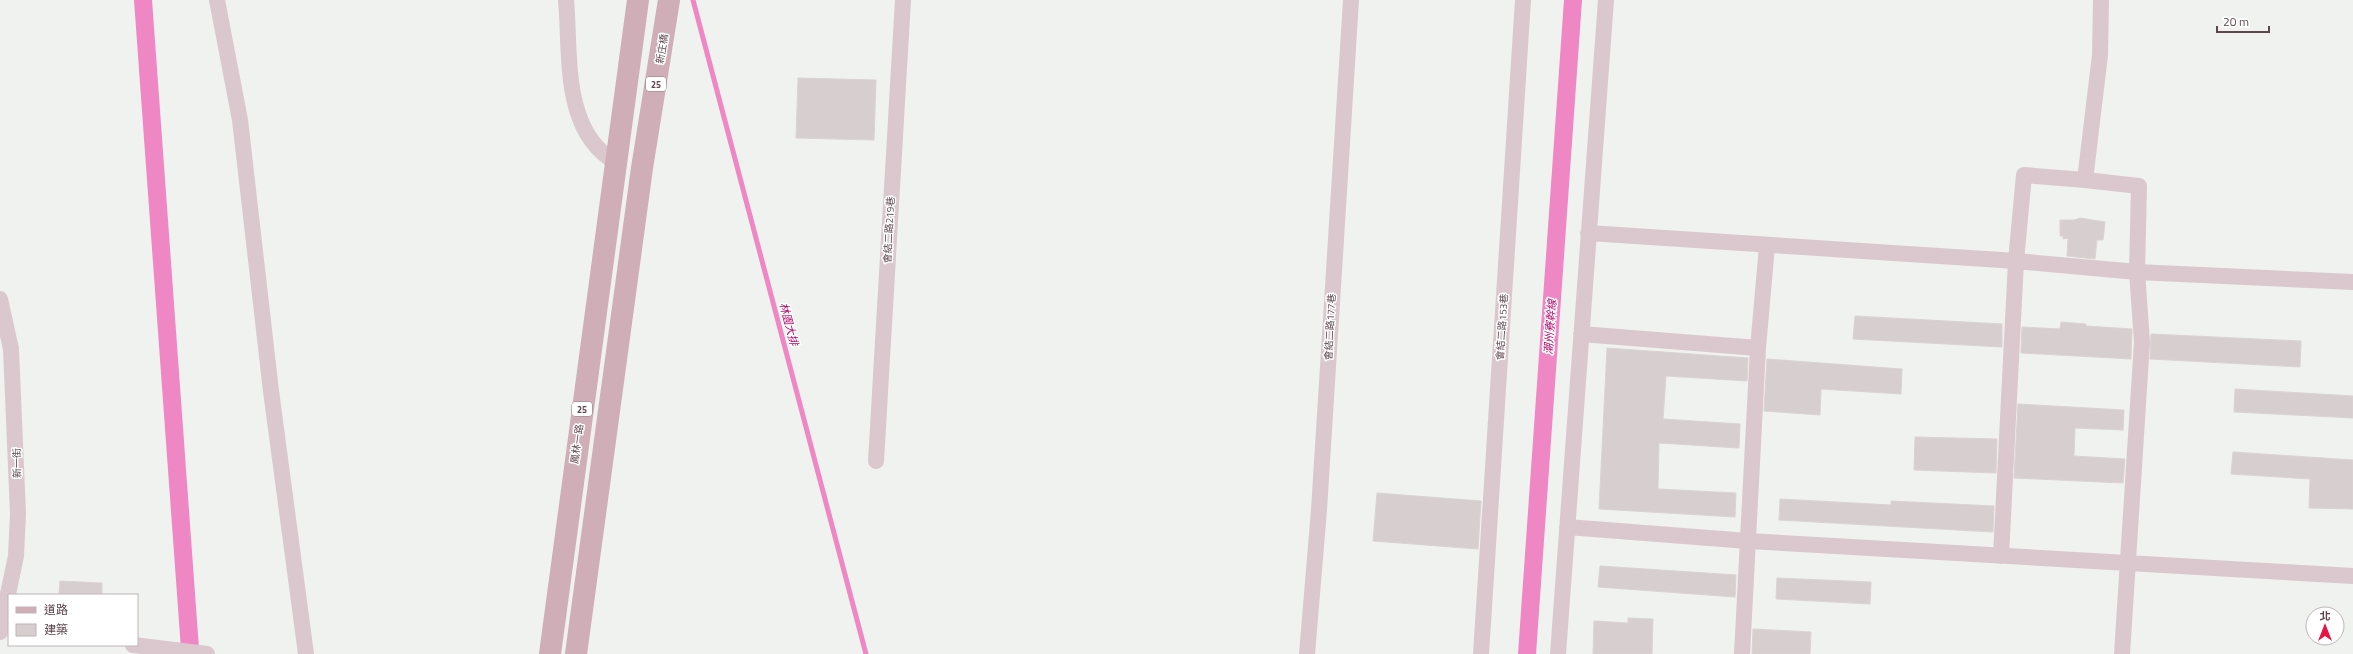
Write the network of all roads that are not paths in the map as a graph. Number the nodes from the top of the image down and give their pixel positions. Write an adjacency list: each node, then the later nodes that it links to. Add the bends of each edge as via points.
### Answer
1 (217, 0): 31 (street, via 240,120 271,391)
2 (566, 0): 10 (street, via 572,94 586,133 603,155)
3 (638, 0): 10 (main road, 25)
4 (669, 0): 33 (main road, 新庄橋 / 25, via 642,168)
5 (903, 0): 20 (street, 會結二路219巷)
6 (1351, 0): 34 (street, 會結二路177巷)
7 (1523, 0): 35 (street, 會結二路153巷)
8 (1606, 0): 12 (street)
9 (2101, 0): 11 (street, via 2100,55)
10 (617, 163): 32 (main road, 鳳林一路 / 25)
11 (2084, 180): 14 (street, via 2024,175); 15 (street, via 2139,186)
12 (1588, 233): 13 (street); 18 (street)
13 (1767, 246): 14 (street); 19 (street)
14 (2016, 260): 15 (street); 23 (street)
15 (2137, 272): 16 (street); 24 (street, via 2142,342)
16 (2353, 282)
17 (0, 299): 26 (street, 新一街, via 11,348 18,514 16,556)
18 (1581, 334): 19 (street); 21 (street)
19 (1758, 348): 22 (street)
20 (876, 461)
21 (1567, 527): 22 (street); 36 (street)
22 (1748, 541): 23 (street); 37 (street)
23 (2001, 556): 24 (street)
24 (2129, 563): 25 (street); 38 (street)
25 (2353, 576)
26 (9, 594)
27 (8, 602): 28 (street, 新一街)
28 (3, 630)
29 (138, 646): 30 (street)
30 (207, 654)
31 (306, 654)
32 (550, 654)
33 (576, 654)
34 (1308, 654)
35 (1481, 654)
36 (1558, 654)
37 (1742, 654)
38 (2122, 654)

